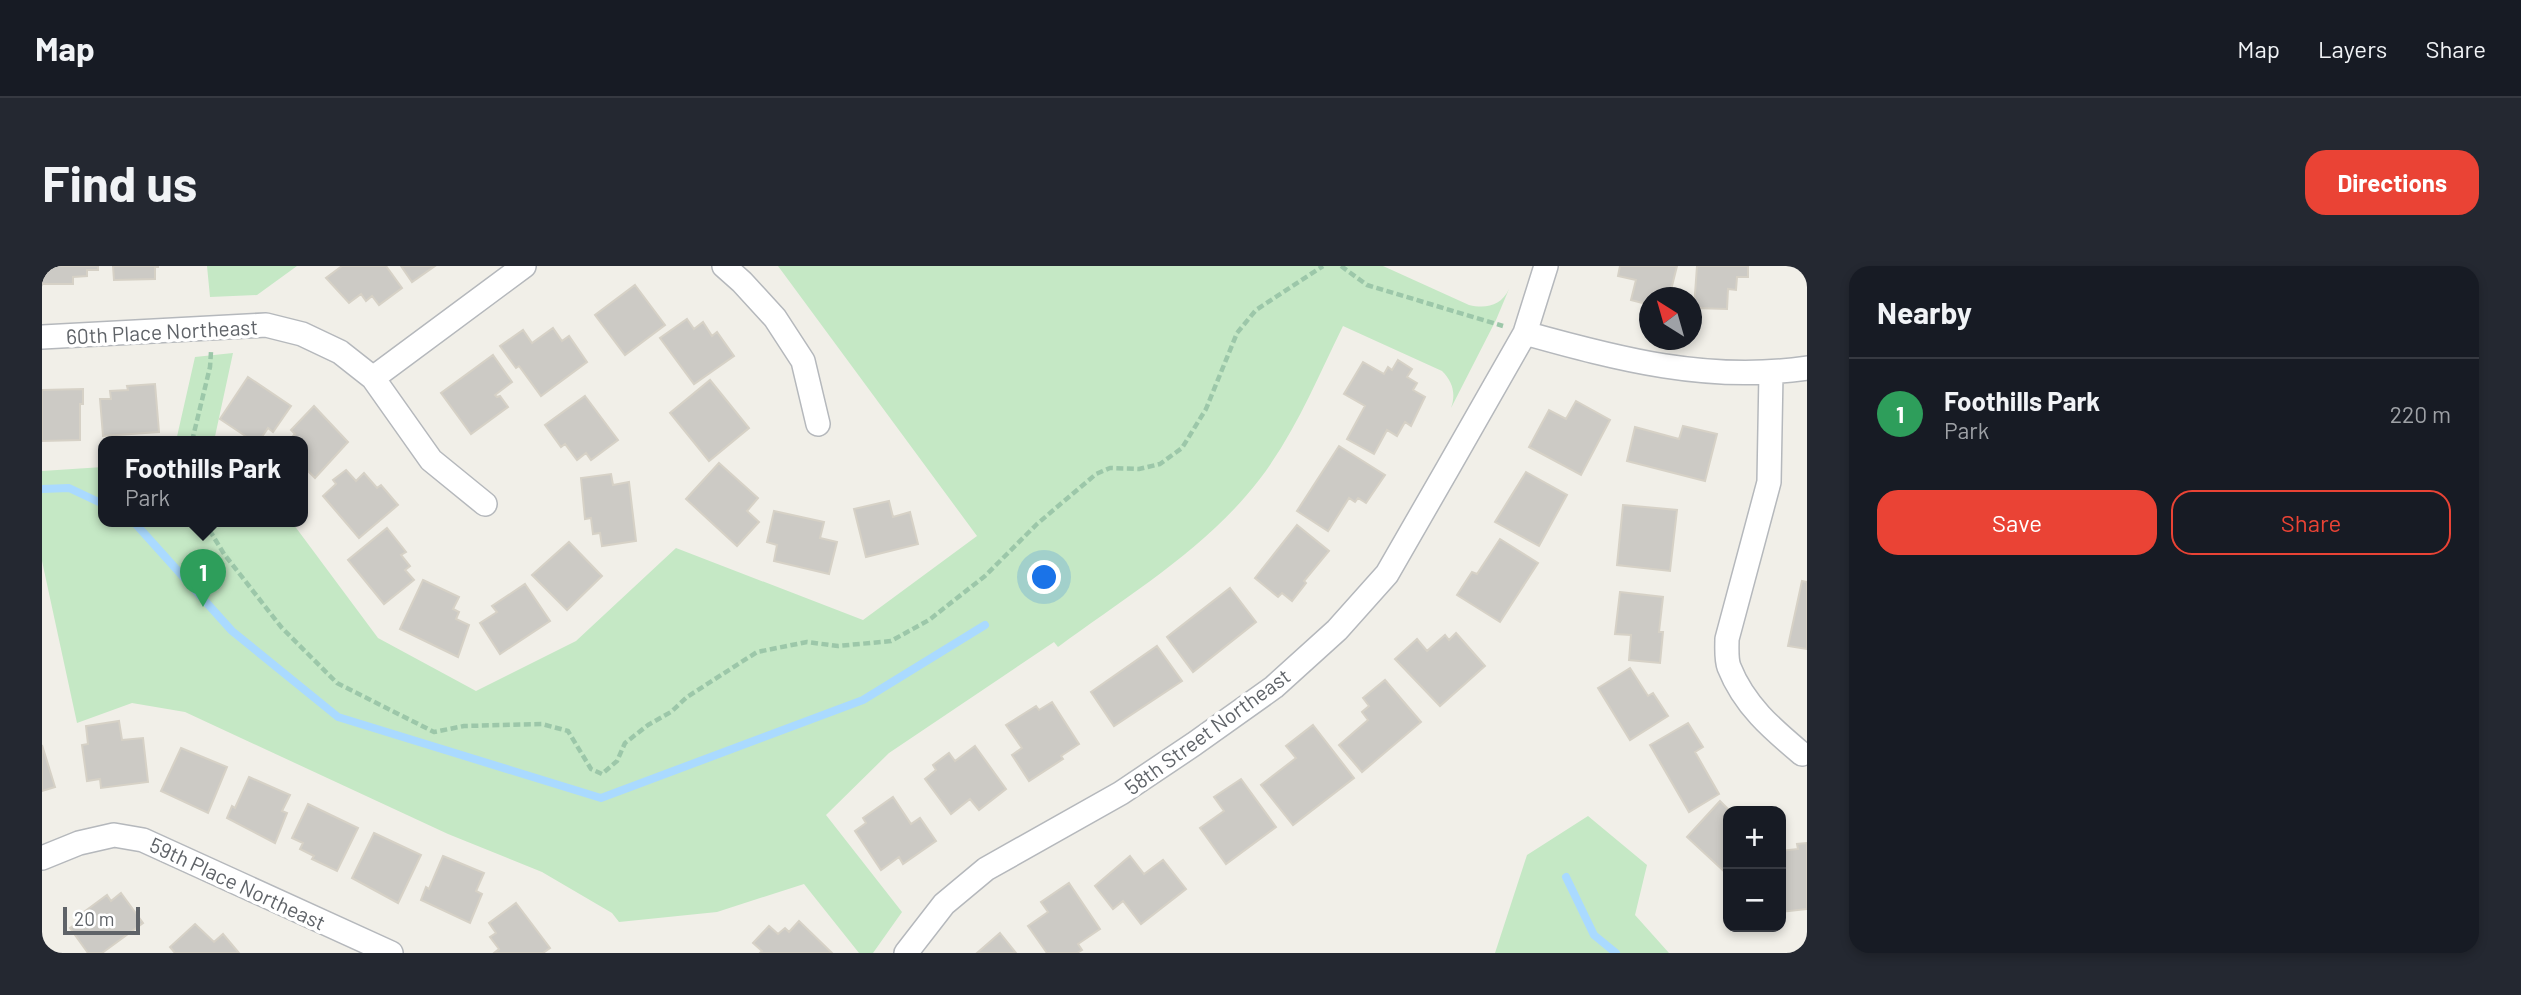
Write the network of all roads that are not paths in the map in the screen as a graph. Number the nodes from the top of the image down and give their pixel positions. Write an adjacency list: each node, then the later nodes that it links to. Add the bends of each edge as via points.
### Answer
1 (524, 266): 8 (street)
2 (724, 266): 9 (street, via 775,318 803,361)
3 (1546, 266): 4 (street, 58th Street Northeast)
4 (1525, 333): 7 (street, via 1657,366); 14 (street, 58th Street Northeast, via 1387,574 1337,630 1274,687 1194,744 1121,793 986,869 944,904)
5 (42, 337): 8 (street, 60th Place Northeast, via 266,325 302,334 340,352)
6 (1807, 368): 7 (street)
7 (1771, 373): 11 (street, via 1769,482 1727,639 1728,665 1765,724)
8 (373, 378): 10 (street, 60th Place Northeast, via 431,460)
9 (818, 424)
10 (485, 504)
11 (1802, 754)
12 (42, 859): 13 (street, 59th Place Northeast, via 114,835 143,839)
13 (391, 953)
14 (906, 953)

